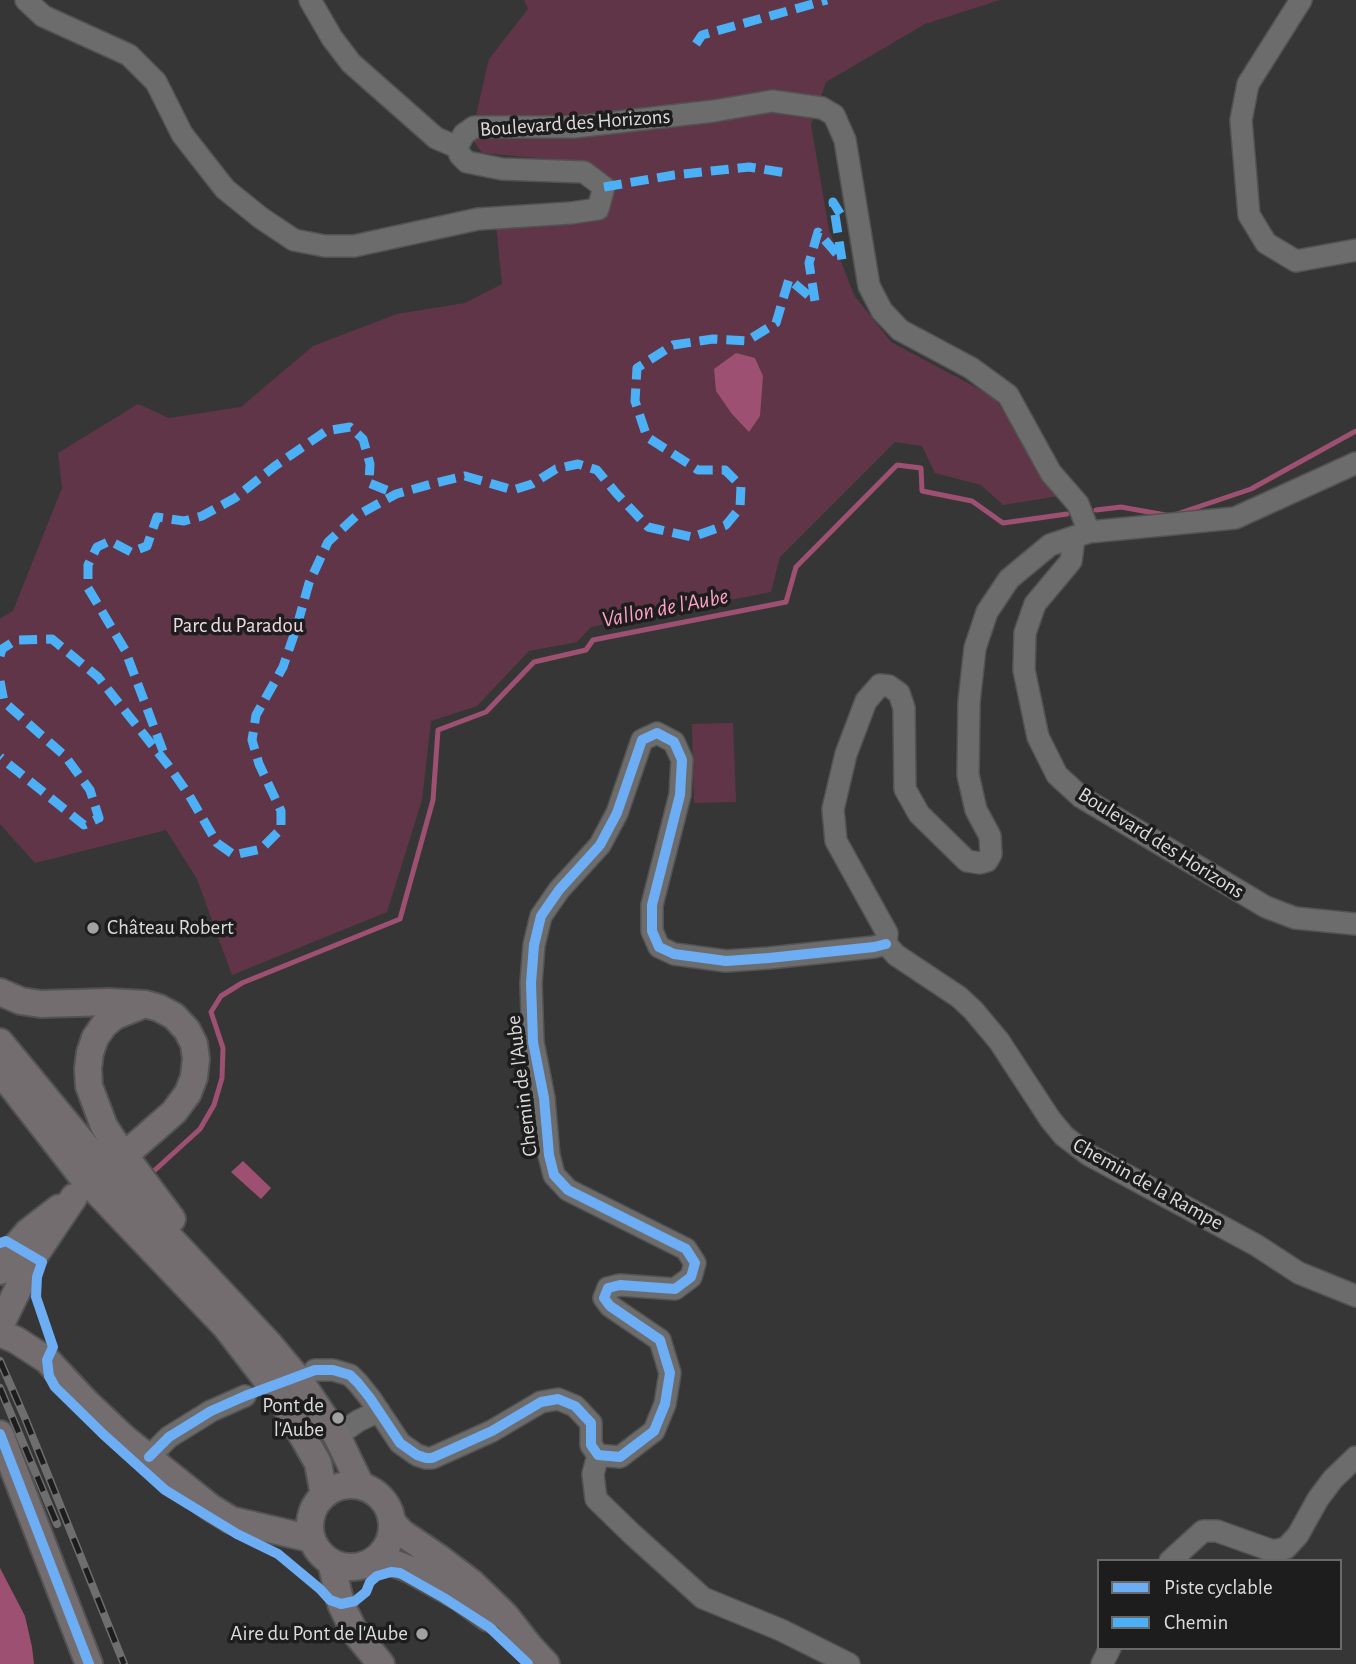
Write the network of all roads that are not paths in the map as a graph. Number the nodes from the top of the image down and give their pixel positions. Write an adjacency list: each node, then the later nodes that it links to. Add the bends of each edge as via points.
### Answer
1 (26, 0): 4 (street, Boulevard des Horizons, via 43,16 129,55 156,82 182,134 225,189 294,240 354,246 478,219 597,209 604,187 584,173 502,169 467,162)
2 (310, 0): 4 (street, via 351,63 436,138)
3 (1301, 0): 5 (street, via 1248,83 1241,120 1249,215 1266,243 1296,261)
4 (457, 147): 7 (street, Boulevard des Horizons, via 474,127 574,127 772,101 822,108 834,115 845,140 869,286 882,311 900,330 971,368 1008,395 1051,473 1079,504)
5 (1356, 250)
6 (1356, 463): 7 (street, via 1234,518)
7 (1081, 535): 8 (street, Boulevard des Horizons, via 1071,561 1035,604 1025,633 1024,670 1038,737 1057,775 1081,797 1266,908 1295,918); 9 (street, via 1050,545 1009,579 987,612 975,648 968,775 976,810 990,836 987,861 967,861 919,814 905,789 904,708 899,692 880,685 866,701 846,754 833,809 836,841 887,933)
8 (1356, 925)
9 (886, 944): 16 (street, Chemin de la Rampe, via 973,1010 999,1041 1049,1119 1080,1149 1299,1273); 24 (street, Chemin de l'Aube, via 726,961 674,954 659,947 652,931 652,905 680,795 682,760 674,742 657,733 642,740 617,813 600,845 541,916 531,983 533,1042 554,1175 568,1190 686,1249 695,1263 691,1277 675,1289 608,1288 604,1298 610,1306 660,1340 670,1373 654,1431 620,1457)
10 (0, 992): 11 (main road, via 41,1004)
11 (145, 1004): 14 (main road, via 174,1016 187,1030 196,1059 188,1093 174,1112); 18 (main road, via 115,1016 94,1038 88,1069 93,1101 113,1140)
12 (0, 1042): 18 (main road, via 97,1160)
13 (0, 1071): 28 (main road, via 80,1175 226,1327 260,1371 318,1462)
14 (134, 1147)
15 (0, 1271): 17 (main road, via 28,1231 74,1197 33,1258)
16 (1356, 1296)
17 (1, 1325): 25 (main road, via 47,1360 87,1403)
18 (270, 1345): 23 (main road)
19 (315, 1370): 21 (street, via 350,1375)
20 (245, 1396): 25 (street, via 169,1437)
21 (379, 1411): 23 (street); 24 (street, via 400,1443 417,1455 432,1458 541,1402 558,1399 575,1406 591,1423 591,1445)
22 (0, 1434): 36 (main road)
23 (337, 1436): 27 (main road)
24 (598, 1455): 37 (street, via 593,1474 596,1500 703,1598)
25 (149, 1457): 30 (main road, via 230,1520)
26 (1356, 1457): 31 (street, via 1333,1479 1286,1548 1273,1551 1217,1531 1203,1531)
27 (361, 1486): 28 (main road, via 342,1486); 29 (main road, via 379,1497)
28 (324, 1495): 30 (main road, via 312,1516)
29 (392, 1522): 33 (main road, via 388,1543); 34 (main road, via 472,1583)
30 (312, 1539): 32 (main road, via 319,1553)
31 (1172, 1559)
32 (331, 1562): 33 (main road, via 351,1567); 35 (main road, via 341,1604 354,1631)
33 (369, 1562): 34 (main road, via 409,1569 461,1598); 35 (main road, via 358,1578 355,1608)
34 (538, 1655)
35 (377, 1659)
36 (89, 1664)
37 (849, 1664)

